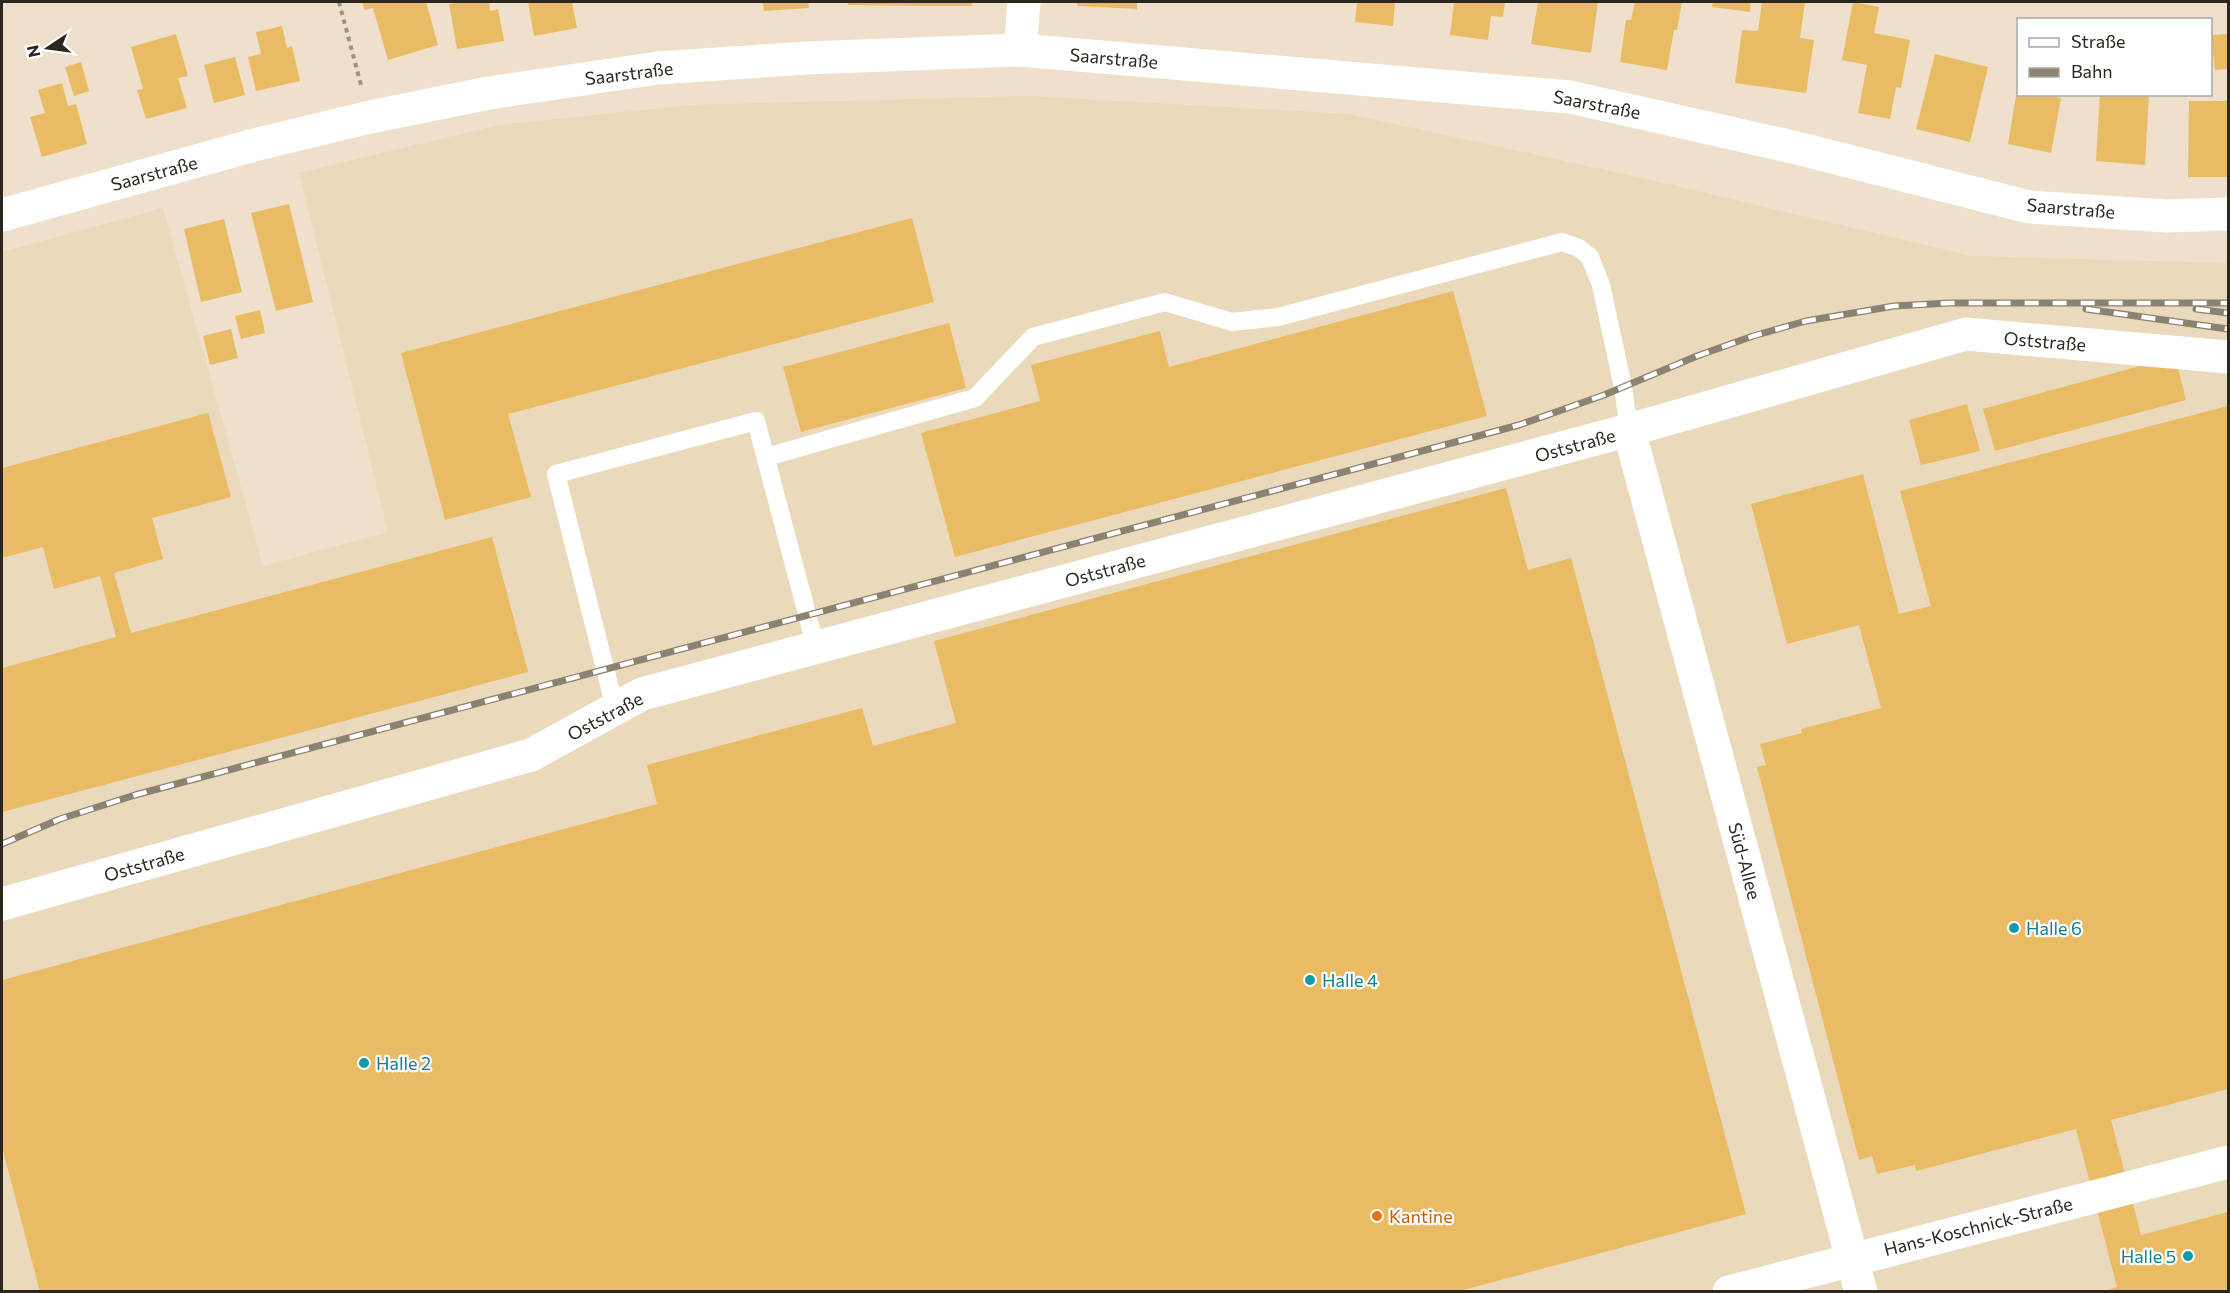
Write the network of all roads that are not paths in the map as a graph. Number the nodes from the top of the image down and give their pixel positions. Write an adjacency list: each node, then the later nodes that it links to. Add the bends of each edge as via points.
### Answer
1 (1024, 2): 2 (street)
2 (1020, 50): 3 (street, Saarstraße, via 1569,96 2029,207 2167,216); 4 (street, Saarstraße, via 658,68 489,93 258,144)
3 (2229, 214)
4 (2, 215)
5 (2229, 357): 6 (street, Oststraße, via 1966,334)
6 (1629, 430): 7 (lane, via 1601,285 1590,257 1562,242 1278,317 1232,322 1165,302 1033,337 975,398); 8 (street, Oststraße); 12 (street, Süd-Allee)
7 (766, 457): 8 (lane); 9 (lane, via 756,421 556,474)
8 (816, 648): 9 (street, Oststraße, via 642,694)
9 (615, 708): 10 (street, Oststraße, via 531,755)
10 (2, 904)
11 (2229, 1162): 12 (street, Hans-Koschnick-Straße)
12 (1852, 1259): 13 (street, Hans-Koschnick-Straße); 14 (street, Süd-Allee)
13 (1729, 1292)
14 (1861, 1292)

